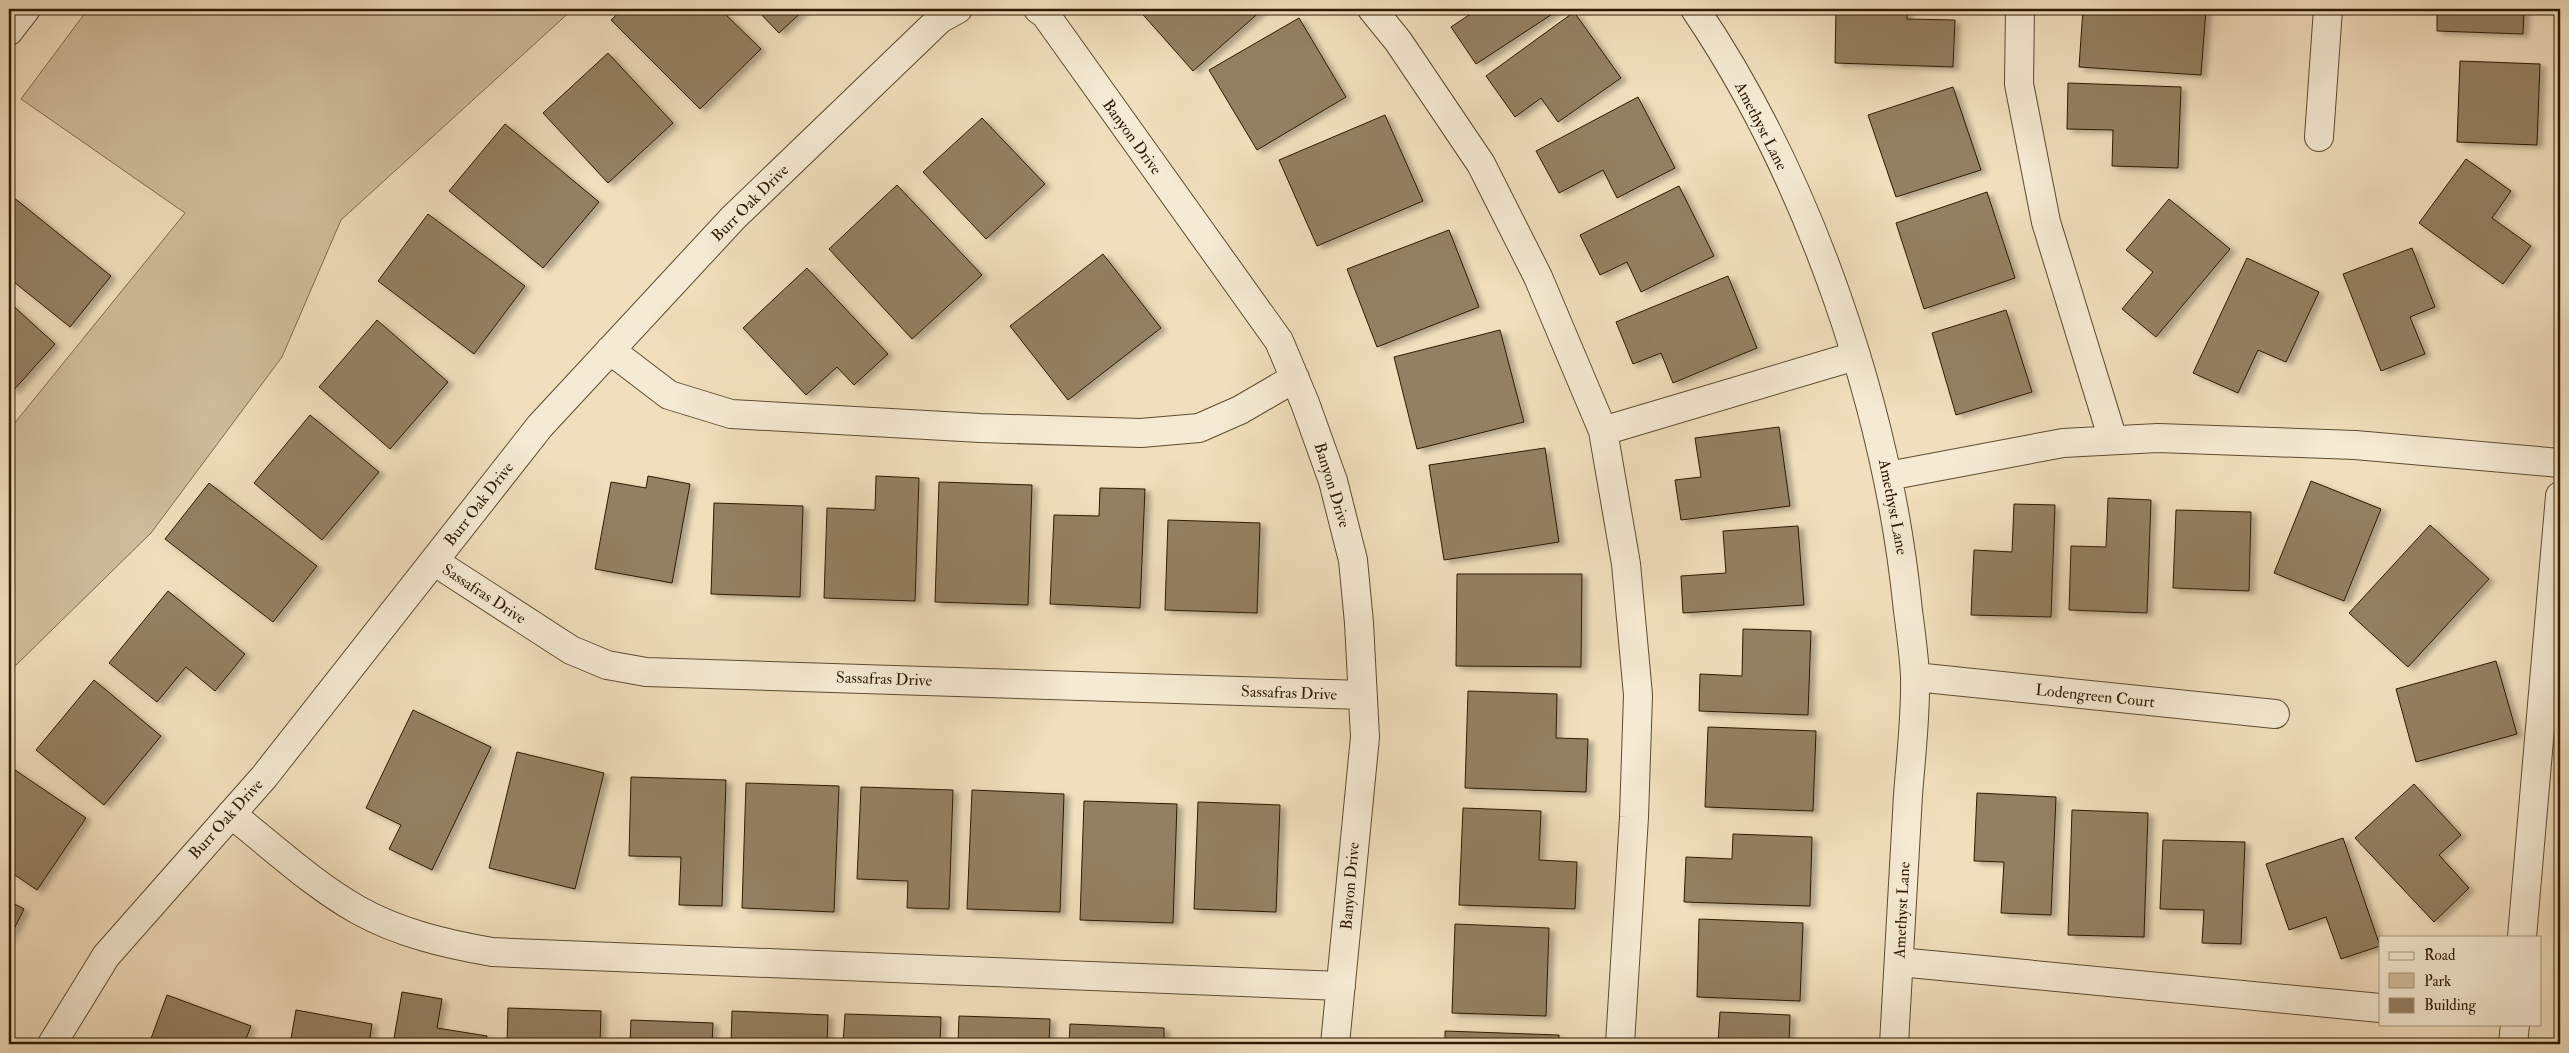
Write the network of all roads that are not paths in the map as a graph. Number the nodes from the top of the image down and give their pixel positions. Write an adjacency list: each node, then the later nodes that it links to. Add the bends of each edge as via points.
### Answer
1 (26, 9): 8 (street)
2 (958, 9): 10 (street, Burr Oak Drive, via 940,19 733,218)
3 (1038, 9): 12 (street, Banyon Drive, via 1045,14 1279,341)
4 (1372, 9): 13 (street, via 1398,41 1481,164 1538,277)
5 (1696, 9): 11 (street, Amethyst Lane, via 1776,149 1817,245)
6 (2020, 9): 14 (street, via 2019,84 2046,222)
7 (2328, 9): 9 (street)
8 (9, 31)
9 (2319, 137)
10 (610, 350): 12 (street, via 669,395 731,414 980,428 1141,433 1198,428 1240,410); 18 (street, Burr Oak Drive, via 540,426 468,515)
11 (1855, 356): 13 (street); 16 (street, Amethyst Lane)
12 (1295, 378): 20 (street, Banyon Drive, via 1333,481 1353,560)
13 (1603, 431): 31 (street, via 1626,564 1638,695)
14 (2114, 440): 15 (street, via 2158,438 2355,445); 16 (street, via 2063,443)
15 (2560, 463)
16 (1888, 476): 19 (street, Amethyst Lane, via 1903,558)
17 (2560, 496): 22 (street)
18 (435, 562): 20 (street, Sassafras Drive, via 571,650 607,665 646,672); 23 (street, Burr Oak Drive, via 264,777)
19 (1915, 677): 21 (street, Lodengreen Court); 25 (street, Amethyst Lane)
20 (1362, 695): 26 (street, Banyon Drive, via 1365,737)
21 (2275, 714)
22 (2549, 753): 24 (street)
23 (230, 814): 26 (street, via 358,910 446,944 492,952); 29 (street, Burr Oak Drive, via 106,956)
24 (2522, 936)
25 (1899, 962): 27 (street); 32 (street, Amethyst Lane)
26 (1341, 986): 30 (street, Banyon Drive)
27 (2379, 1008)
28 (2514, 1026): 33 (street)
29 (52, 1044)
30 (1335, 1044)
31 (1620, 1044)
32 (1894, 1044)
33 (2513, 1044)

